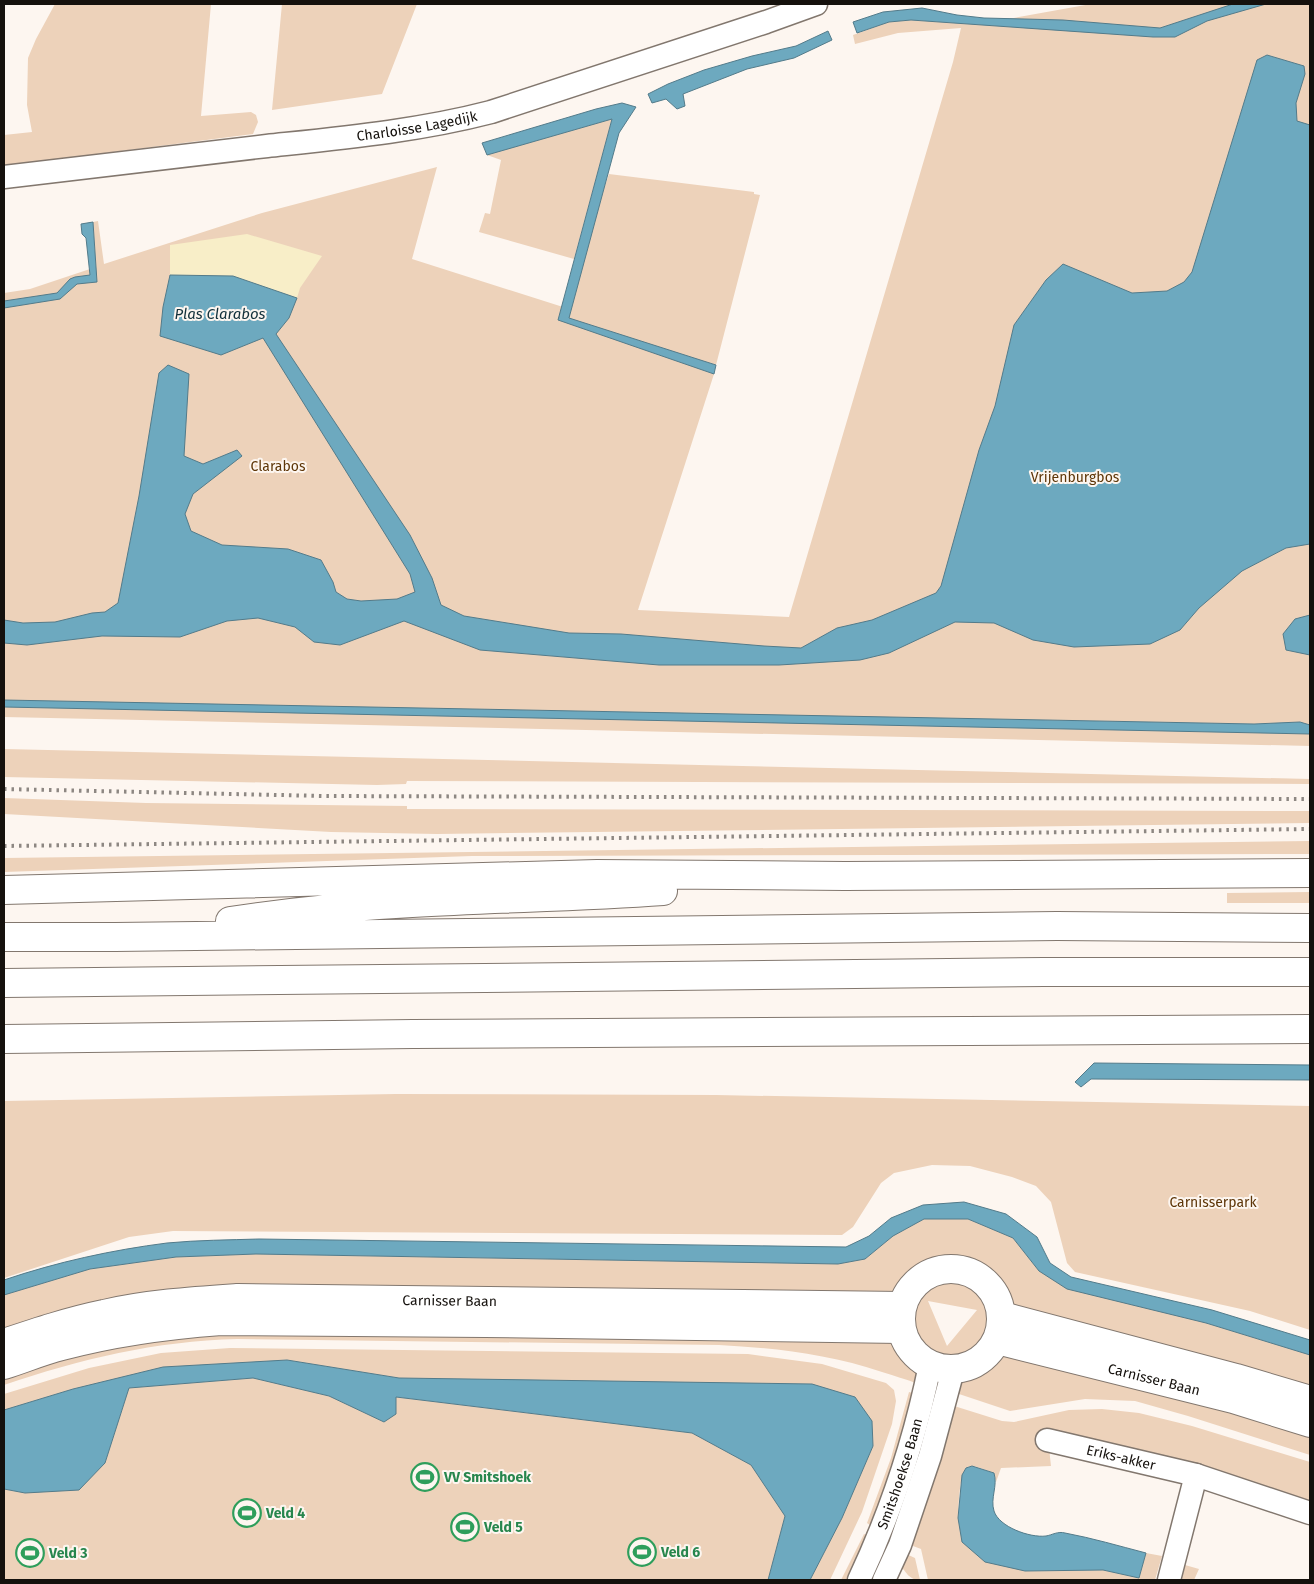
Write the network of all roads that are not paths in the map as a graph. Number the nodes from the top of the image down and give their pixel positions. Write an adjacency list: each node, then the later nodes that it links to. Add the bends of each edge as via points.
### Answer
1 (816, 4): 2 (street, Charloisse Lagedijk, via 463,119 365,135)
2 (4, 177)
3 (1310, 873): 4 (main road)
4 (845, 876): 5 (main road, via 597,874); 8 (main road, via 624,894 300,911)
5 (4, 890)
6 (1310, 928): 8 (main road, via 1057,926)
7 (4, 937): 8 (main road)
8 (115, 937)
9 (1310, 972): 10 (main road)
10 (4, 983)
11 (1310, 1029): 12 (main road)
12 (4, 1039)
13 (902, 1318): 14 (main road, via 911,1289 925,1276 937,1270 956,1269 975,1274 994,1292 1000,1304); 15 (main road, Carnisser Baan, via 237,1298 185,1301 105,1313); 16 (main road, Carnisser Baan, via 221,1321 112,1334 60,1346); 17 (main road, via 905,1341 912,1351 920,1359)
14 (1000, 1328): 17 (main road, via 990,1352 980,1361 967,1367); 18 (main road, Carnisser Baan, via 1236,1378); 19 (main road, Carnisser Baan)
15 (4, 1343)
16 (4, 1365)
17 (942, 1368): 23 (street, Smitshoekse Baan); 24 (street, Smitshoekse Baan, via 930,1456)
18 (1310, 1400)
19 (1310, 1423)
20 (1047, 1440): 21 (street, Eriks-akker)
21 (1196, 1475): 22 (street, Eriks-akker); 25 (street)
22 (1310, 1513)
23 (863, 1572): 24 (street)
24 (891, 1578)
25 (1169, 1580)

